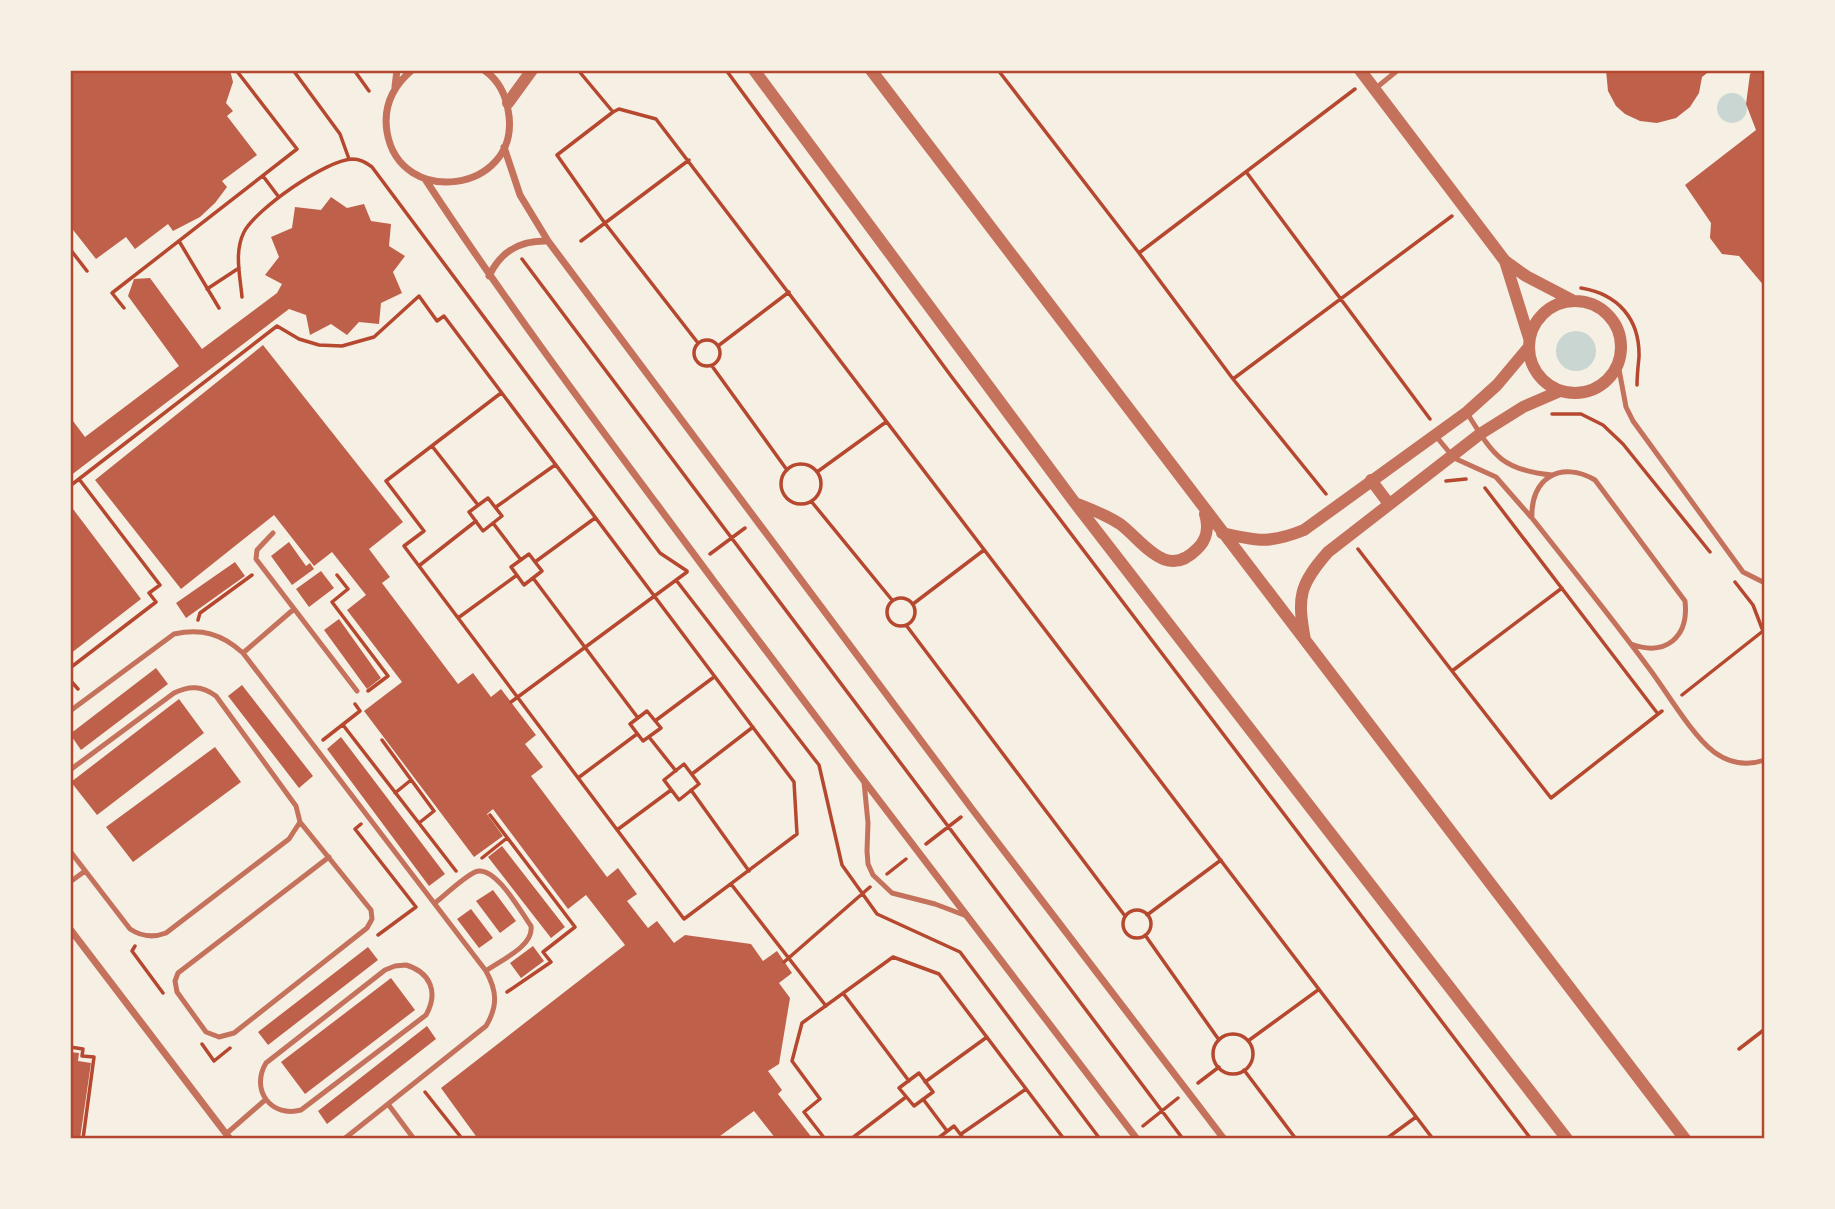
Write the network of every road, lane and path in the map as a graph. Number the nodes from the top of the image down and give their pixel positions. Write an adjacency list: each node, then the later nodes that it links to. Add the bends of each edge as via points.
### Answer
1 (236, 70): 25 (path, via 297,149)
2 (293, 70): 22 (path, via 341,134)
3 (354, 70): 18 (path)
4 (397, 70): 15 (street)
5 (412, 70): 15 (street)
6 (484, 70): 19 (street)
7 (532, 70): 19 (street)
8 (578, 70): 20 (path)
9 (726, 70): 212 (path, via 951,376)
10 (754, 70): 75 (street)
11 (871, 70): 78 (street)
12 (998, 70): 35 (path)
13 (1360, 70): 17 (street)
14 (1398, 70): 17 (lane)
15 (395, 87): 26 (street, via 387,113 388,140 409,170)
16 (1356, 88): 24 (path)
17 (1374, 89): 36 (street)
18 (369, 91)
19 (508, 103): 21 (street, via 510,125)
20 (613, 111): 23 (path, via 656,119); 29 (path, via 557,155)
21 (504, 147): 26 (street, via 479,175 443,183); 31 (street, via 520,195)
22 (349, 159): 27 (path); 96 (path, via 372,167 660,553)
23 (689, 160): 29 (path); 41 (path)
24 (1246, 172): 35 (path); 43 (path)
25 (263, 176): 27 (path); 30 (path)
26 (425, 179): 39 (street)
27 (278, 196): 37 (path, via 245,229)
28 (1445, 207): 43 (path, via 1452,216)
29 (604, 222): 32 (path); 47 (path)
30 (178, 241): 40 (path); 45 (path, via 113,293)
31 (548, 241): 33 (street); 82 (street)
32 (581, 241)
33 (513, 247): 39 (street); 87 (path)
34 (70, 249): 38 (path)
35 (1139, 253): 52 (path)
36 (1505, 261): 44 (street); 48 (street)
37 (239, 268): 40 (path); 42 (path)
38 (87, 271)
39 (489, 276): 92 (street)
40 (207, 289): 46 (path)
41 (789, 292): 49 (path); 58 (path)
42 (242, 297)
43 (1340, 300): 52 (path); 57 (path)
44 (1573, 300): 48 (street, via 1545,312 1535,323); 50 (street, via 1595,305 1613,320 1621,349)
45 (124, 308)
46 (219, 308)
47 (698, 343): 49 (path, via 712,341); 51 (path, via 696,360)
48 (1529, 343): 53 (street, via 1537,375); 55 (street, via 1497,385)
49 (718, 346): 51 (path, via 720,357)
50 (1618, 364): 53 (street, via 1609,379 1594,390); 100 (lane, via 1633,421 1743,572)
51 (712, 366): 64 (path)
52 (1233, 379): 73 (path, via 1327,496)
53 (1560, 391): 59 (street, via 1522,407)
54 (501, 393): 61 (path); 63 (path); 67 (path, via 444,316 437,321 419,296 374,337 342,346 299,339 277,326)
55 (1467, 412): 59 (lane); 60 (street)
56 (1543, 416): 93 (path, via 1581,414 1603,425)
57 (1432, 421)
58 (887, 422): 65 (path); 89 (path)
59 (1480, 434): 62 (street); 66 (lane, via 1504,463)
60 (1434, 435): 62 (lane); 68 (street)
61 (432, 446): 77 (path); 94 (path, via 386,481 424,531 404,546)
62 (1451, 455): 76 (street); 81 (lane, via 1496,477)
63 (555, 465): 79 (path); 80 (path)
64 (788, 470): 65 (path, via 799,464); 74 (path, via 781,482 785,496 797,503)
65 (817, 472): 74 (path, via 820,488)
66 (1552, 475): 81 (lane, via 1535,493); 110 (lane, via 1567,471 1595,480 1685,601 1684,626 1668,645 1643,649)
67 (79, 479): 71 (path); 113 (path, via 160,585 149,593 156,602)
68 (1371, 480): 76 (street); 86 (street, via 1304,530 1281,539 1261,541)
69 (1473, 480): 72 (path, via 1447,481)
70 (1480, 485): 101 (path)
71 (70, 486)
72 (1437, 488)
73 (1337, 489)
74 (811, 501): 103 (path)
75 (1075, 503): 78 (street, via 1108,517 1153,554 1169,560 1187,557 1202,544 1208,525); 213 (street)
76 (1389, 504): 109 (street, via 1328,552 1310,573 1301,594)
77 (478, 506): 79 (path, via 488,498); 83 (path, via 469,512)
78 (1202, 506): 86 (street)
79 (496, 508): 84 (path, via 502,516)
80 (595, 518): 91 (path); 102 (path)
81 (1532, 518): 110 (lane)
82 (756, 520): 87 (path); 187 (street)
83 (476, 521): 84 (path, via 483,531); 94 (path)
84 (493, 523): 90 (path)
85 (273, 533): 95 (lane, via 257,550)
86 (1222, 533): 109 (street)
87 (732, 538): 92 (path); 192 (path)
88 (1357, 547): 114 (path)
89 (984, 550): 104 (path); 147 (path)
90 (521, 560): 91 (path, via 529,554); 98 (path, via 511,567)
91 (536, 562): 99 (path, via 542,571)
92 (700, 562): 96 (path); 135 (street)
93 (1718, 562)
94 (419, 566): 106 (path)
95 (262, 567): 105 (lane); 108 (path, via 200,612)
96 (687, 571): 102 (path)
97 (1727, 572): 119 (path, via 1753,605 1763,631)
98 (517, 575): 99 (path, via 524,585); 106 (path)
99 (533, 578): 111 (path)
100 (1765, 583)
101 (1562, 588): 114 (path); 121 (path)
102 (654, 596): 111 (path); 115 (path)
103 (892, 600): 104 (path, via 904,598); 107 (path, via 888,618)
104 (913, 604): 107 (path, via 915,612)
105 (295, 609): 112 (lane); 116 (lane)
106 (458, 618): 117 (path)
107 (906, 625): 158 (path)
108 (197, 631): 112 (lane, via 219,635); 120 (lane, via 174,634)
109 (1306, 644): 214 (street)
110 (1631, 644): 119 (lane)
111 (585, 647): 117 (path); 122 (path)
112 (243, 653): 140 (lane)
113 (70, 668)
114 (1452, 671): 121 (path, via 1551,798)
115 (714, 677): 123 (path); 125 (path)
116 (357, 691)
117 (518, 697): 118 (path); 133 (path)
118 (511, 702)
119 (1674, 702): 121 (path); 129 (lane, via 1720,756 1741,763)
120 (70, 711)
121 (1658, 714)
122 (638, 718): 123 (path, via 647,710); 126 (path, via 630,724)
123 (655, 721): 127 (path, via 660,728)
124 (342, 725): 138 (path)
125 (753, 727): 132 (path); 150 (path, via 794,782 797,834)
126 (638, 734): 127 (path, via 643,741); 133 (path)
127 (649, 737): 131 (path)
128 (382, 740): 134 (path)
129 (1765, 760)
130 (70, 771): 141 (lane, via 174,693 196,687 216,696 296,806)
131 (676, 771): 132 (path, via 684,764); 136 (path, via 664,780)
132 (692, 774): 137 (path, via 699,784)
133 (578, 778): 143 (path)
134 (411, 780): 138 (path); 142 (path, via 434,811)
135 (864, 782): 156 (street); 156 (lane, via 867,851 873,875 892,893)
136 (671, 790): 137 (path, via 679,800); 143 (path)
137 (691, 790): 150 (path)
138 (395, 793): 142 (path)
139 (490, 815): 144 (path)
140 (369, 817): 155 (lane); 163 (path, via 355,829 416,907)
141 (300, 822): 146 (lane); 160 (lane, via 289,839 166,933)
142 (418, 823): 151 (path)
143 (617, 830): 153 (path, via 684,919)
144 (507, 838): 149 (path, via 481,859); 164 (path, via 575,927)
145 (70, 850): 148 (lane)
146 (329, 857): 146 (lane, via 371,910 367,928 234,1033 219,1037 206,1032 177,992 178,973)
147 (1222, 860): 157 (path); 168 (path)
148 (85, 871): 152 (lane); 160 (lane, via 130,929)
149 (480, 871): 151 (lane); 162 (lane, via 495,877 531,926)
150 (749, 871): 153 (path)
151 (464, 881): 155 (lane)
152 (70, 882)
153 (731, 884): 165 (path)
154 (863, 894): 165 (path)
155 (435, 903): 167 (lane)
156 (965, 915): 197 (street)
157 (1147, 915): 158 (path, via 1133,911); 161 (path, via 1150,925)
158 (1125, 916): 161 (path, via 1123,927 1129,936)
159 (70, 929): 196 (street)
160 (142, 935): 170 (path, via 131,951)
161 (1145, 935): 176 (path)
162 (531, 937): 164 (path); 167 (lane)
163 (373, 939)
164 (543, 952): 171 (path, via 551,962)
165 (789, 958): 166 (path); 172 (path)
166 (784, 962)
167 (486, 971): 171 (lane)
168 (1318, 990): 177 (path); 193 (path)
169 (843, 993): 172 (path); 174 (path, via 893,957 939,974); 183 (path)
170 (164, 995)
171 (496, 1000): 184 (lane, via 486,1026)
172 (826, 1006): 202 (path, via 802,1023 792,1061 820,1099 804,1112)
173 (1765, 1029): 180 (path)
174 (987, 1037): 185 (path); 186 (path)
175 (198, 1039): 178 (path, via 214,1061)
176 (1219, 1040): 177 (path, via 1234,1034); 181 (path, via 1214,1056)
177 (1248, 1041): 182 (path, via 1253,1054)
178 (235, 1045)
179 (70, 1047): 198 (path, via 83,1049 82,1056 94,1057)
180 (1739, 1049)
181 (1219, 1067): 182 (path, via 1234,1074); 187 (path)
182 (1244, 1070): 209 (path)
183 (909, 1081): 185 (path, via 919,1073); 188 (path, via 900,1088)
184 (416, 1082): 191 (lane); 201 (path, via 460,1136)
185 (925, 1082): 189 (path, via 933,1092)
186 (1026, 1089): 195 (path); 206 (path)
187 (1188, 1091): 192 (path); 208 (street)
188 (906, 1097): 189 (path, via 914,1106); 203 (path)
189 (923, 1099): 194 (path)
190 (265, 1100): 190 (lane, via 282,1111 301,1110 418,1022 432,1005 431,984 425,974 406,965 385,970 273,1056 261,1071); 196 (lane)
191 (388, 1104): 199 (lane); 200 (lane)
192 (1162, 1111): 197 (path); 207 (path)
193 (1416, 1117): 210 (path); 211 (path)
194 (947, 1131): 195 (path, via 954,1126); 204 (path)
195 (961, 1134): 205 (path)
196 (228, 1136)
197 (1135, 1136)
198 (83, 1139)
199 (344, 1139)
200 (414, 1139)
201 (456, 1139)
202 (825, 1139)
203 (851, 1139)
204 (937, 1139)
205 (964, 1139)
206 (1064, 1139)
207 (1183, 1139)
208 (1224, 1139)
209 (1296, 1139)
210 (1386, 1139)
211 (1433, 1139)
212 (1531, 1139)
213 (1567, 1139)
214 (1685, 1139)

